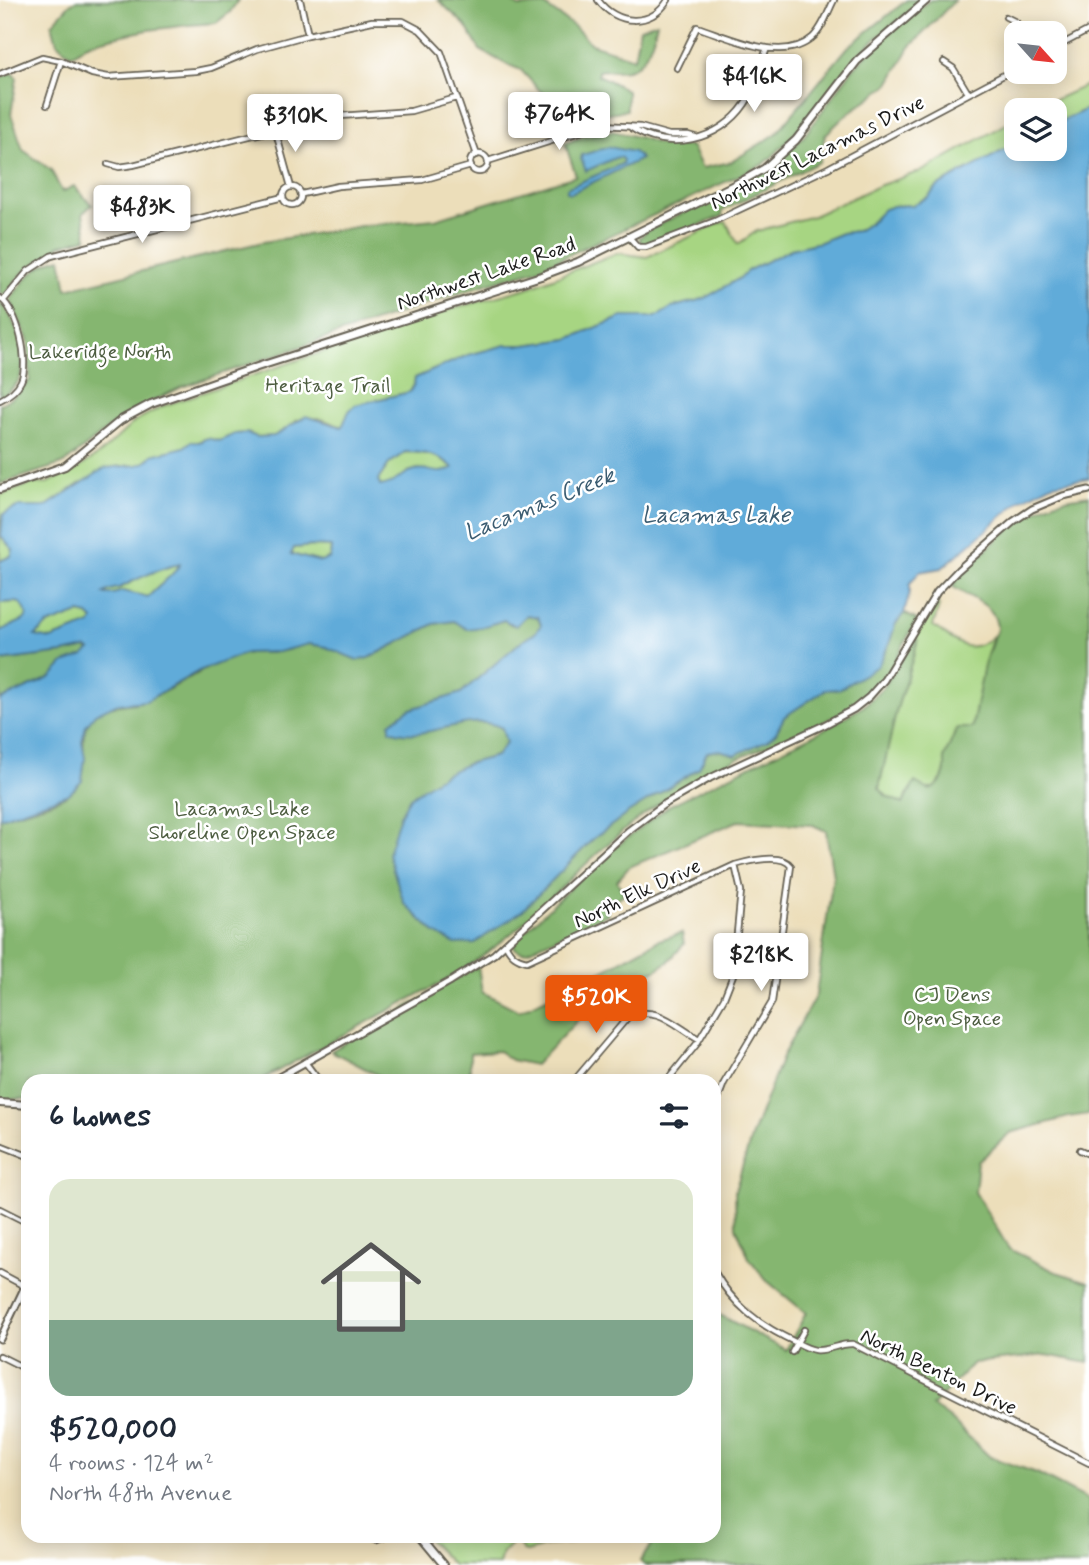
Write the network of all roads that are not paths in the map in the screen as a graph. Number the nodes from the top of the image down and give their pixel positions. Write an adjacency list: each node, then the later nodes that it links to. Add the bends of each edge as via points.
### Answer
1 (300, 0): 9 (street)
2 (598, 0): 3 (street, via 618,18 637,20 655,15)
3 (668, 0)
4 (834, 0): 11 (street, via 812,39 790,49)
5 (927, 0): 28 (main road, Northwest Lake Road, via 857,61 811,123 773,162)
6 (1006, 17): 7 (street)
7 (1014, 21)
8 (1089, 30): 10 (street)
9 (308, 35): 12 (street, via 196,71 108,77); 18 (street, via 372,21 402,21 420,30 441,52)
10 (1068, 41)
11 (767, 48): 14 (street, via 697,27); 22 (street, via 745,105 717,130 688,141 666,141 630,127 594,127)
12 (61, 61): 15 (street, via 37,58); 19 (street)
13 (944, 62): 17 (street)
14 (677, 68)
15 (0, 74)
16 (1004, 75): 17 (street, Northwest Lacamas Drive)
17 (968, 93): 28 (street, Northwest Lacamas Drive, via 828,168 715,221 646,247 638,247)
18 (456, 98): 20 (street, via 411,111 335,115); 21 (street)
19 (47, 105)
20 (275, 129): 23 (street, via 133,165); 25 (street)
21 (477, 155): 22 (street); 24 (street)
22 (488, 161): 24 (street, via 481,171)
23 (108, 164)
24 (471, 166): 26 (street, via 415,181 350,184)
25 (290, 187): 26 (street); 27 (street)
26 (302, 194): 27 (street, via 296,204 287,203)
27 (284, 197): 29 (street, via 51,256 28,271)
28 (629, 237): 31 (main road, Northwest Lake Road, via 541,276 151,404 116,424 65,466)
29 (2, 299): 30 (street, via 15,320 25,363 20,383)
30 (0, 400)
31 (0, 488)
32 (1089, 490): 34 (street, via 1032,509 958,570 937,592 884,680 860,705 663,805 628,831)
33 (735, 865): 34 (street, North Elk Drive, via 527,961 510,953); 35 (street, via 741,910 733,975); 41 (street, North Elk Drive, via 783,860 791,866 772,1002)
34 (506, 945): 36 (street)
35 (699, 1039): 39 (street, via 658,1015 639,1012 628,1017); 40 (street)
36 (305, 1062): 37 (street); 38 (street)
37 (284, 1074)
38 (314, 1074)
39 (580, 1074)
40 (672, 1074)
41 (721, 1090)
42 (0, 1103): 43 (main road)
43 (21, 1104)
44 (0, 1145): 46 (street)
45 (1080, 1150): 47 (street)
46 (21, 1153)
47 (1089, 1154)
48 (0, 1209): 49 (street)
49 (21, 1220)
50 (0, 1273): 51 (street)
51 (21, 1282)
52 (721, 1282): 56 (street, North Benton Drive, via 746,1313)
53 (21, 1297): 55 (street)
54 (804, 1330): 56 (street)
55 (0, 1339)
56 (797, 1343): 57 (street); 60 (street, North Benton Drive, via 816,1350 840,1344 859,1347)
57 (792, 1352)
58 (0, 1356): 59 (street)
59 (21, 1366)
60 (1089, 1463)
61 (426, 1543): 62 (main road)
62 (444, 1565)

